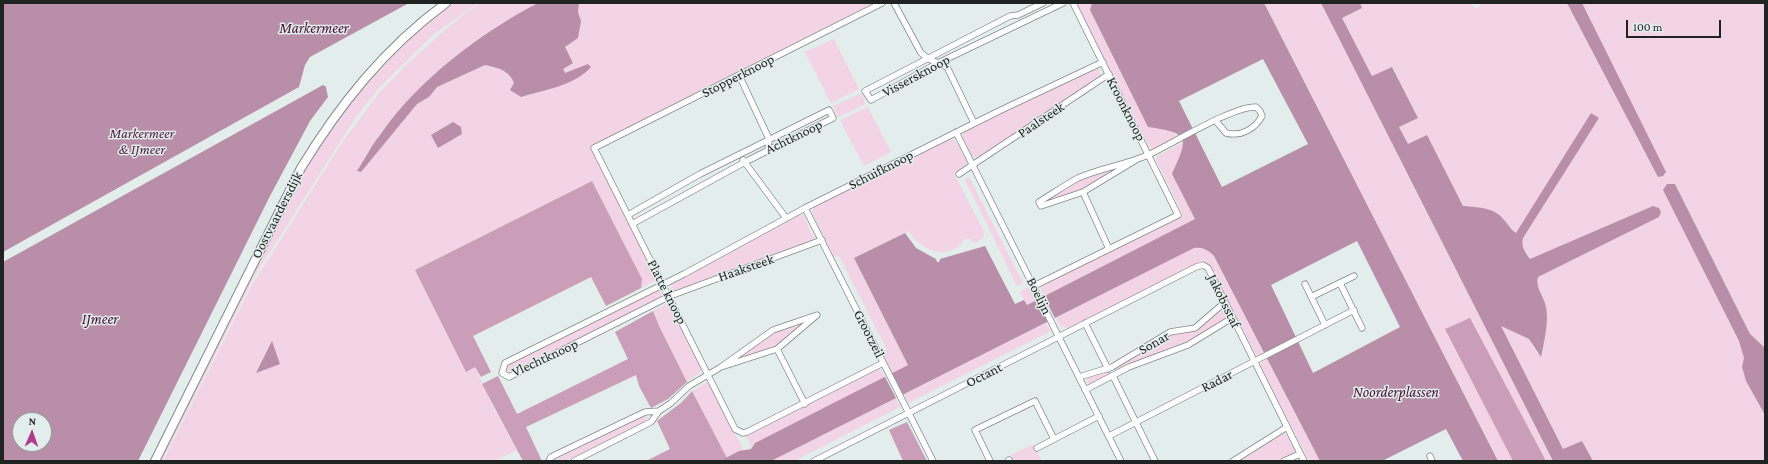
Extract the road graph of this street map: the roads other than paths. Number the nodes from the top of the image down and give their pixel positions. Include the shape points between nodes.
1 (446, 3) edge
2 (882, 3) edge
3 (894, 3) edge
4 (1043, 3) edge
5 (1063, 3) edge
6 (1073, 3) edge
7 (929, 59) junction
8 (1103, 62) junction
9 (938, 63) junction
10 (1109, 74) junction
11 (739, 75) junction
12 (1216, 121) junction
13 (974, 123) junction
14 (956, 132) junction
15 (769, 139) junction
16 (594, 148) joint
17 (768, 150) junction
18 (1149, 154) junction
19 (738, 156) junction
20 (1136, 160) junction
21 (745, 162) junction
22 (972, 166) junction
23 (959, 174) dead end
24 (1083, 192) junction
25 (804, 208) junction
26 (628, 215) junction
27 (786, 218) junction
28 (632, 224) junction
29 (822, 240) junction
30 (1109, 249) junction
31 (1354, 276) dead end
32 (1340, 283) junction
33 (662, 284) junction
34 (1304, 284) dead end
35 (1034, 286) junction
36 (670, 296) junction
37 (1311, 296) junction
38 (1224, 303) junction
39 (1354, 310) junction
40 (1232, 318) junction
41 (1085, 323) junction
42 (1325, 325) junction
43 (1362, 328) dead end
44 (1059, 336) junction
45 (777, 348) junction
46 (1254, 362) junction
47 (883, 363) junction
48 (721, 367) junction
49 (1108, 369) junction
50 (708, 374) junction
51 (1113, 376) junction
52 (1079, 377) junction
53 (1085, 390) junction
54 (805, 404) junction
55 (659, 411) junction
56 (909, 412) junction
57 (1099, 416) junction
58 (1135, 423) junction
59 (1287, 427) junction
60 (1109, 436) junction
61 (1054, 440) junction
62 (1038, 448) dead end
63 (1300, 454) junction
64 (155, 461) edge
65 (549, 461) edge
66 (574, 461) edge
67 (814, 461) edge
68 (933, 461) edge
69 (990, 461) edge
70 (1121, 461) edge
71 (1155, 461) edge
72 (1233, 461) edge
73 (1284, 461) edge
74 (1304, 461) edge

1 - 64 main road, Oostvaardersdijk via 405,36 369,72 319,138 301,168
2 - 11 street, Stopperknoop
3 - 7 street via 921,53
4 - 7 street, Vissersknoop via 1018,15 1010,16
5 - 9 street, Vissersknoop
6 - 8 street, Kroonknoop
7 - 9 street
7 - 9 street, Vissersknoop via 865,91 871,100
8 - 10 street, Kroonknoop
8 - 13 street, Schuifknoop
9 - 13 street via 947,67
10 - 18 street, Kroonknoop
10 - 22 street, Paalsteek
11 - 15 street
11 - 16 street, Stopperknoop
12 - 12 street via 1250,107 1256,107 1262,116 1255,126 1237,134 1226,133
12 - 18 street
13 - 14 street, Schuifknoop
14 - 22 street, Boelijn
14 - 25 street, Schuifknoop
15 - 17 street
15 - 17 street, Achtknoop via 829,110 833,118
15 - 19 street, Achtknoop
16 - 26 street, Platte knoop
17 - 21 street, Achtknoop
18 - 20 street
18 - 30 street, Kroonknoop via 1178,215
19 - 21 street
19 - 26 street, Achtknoop via 700,174
20 - 24 street
20 - 24 street via 1078,178 1039,202 1041,206
21 - 27 street
21 - 28 street, Achtknoop
22 - 23 street, Paalsteek
22 - 35 street, Boelijn
24 - 30 street
25 - 27 street, Schuifknoop
25 - 29 street, Grootzeil
26 - 28 street, Platte knoop
27 - 33 street, Schuifknoop
28 - 33 street, Platte knoop
29 - 36 street, Haaksteek
29 - 47 street, Grootzeil
30 - 35 street
31 - 32 street
32 - 37 street
32 - 39 street
33 - 36 street, Platte knoop
33 - 36 street, Vlechtknoop via 505,363 502,373 509,377
34 - 37 street
35 - 44 street, Boelijn
36 - 50 street, Platte knoop
37 - 42 street
38 - 40 street, Jakobsstaf
38 - 41 street, Jakobsstaf via 1208,268 1203,265
38 - 49 street, Sonar via 1195,328 1170,332
39 - 42 street, Radar
39 - 43 street
40 - 46 street, Jakobsstaf
40 - 51 street, Sonar via 1188,345
41 - 44 street, Jakobsstaf
41 - 49 street
42 - 46 street, Radar
44 - 52 street, Boelijn
44 - 56 street, Octant
45 - 48 street
45 - 48 street via 817,315 773,330
45 - 54 street
46 - 58 street, Radar
46 - 59 street, Jakobsstaf
47 - 54 street
47 - 56 street, Grootzeil
48 - 50 street
49 - 52 street, Sonar
50 - 54 street, Platte knoop via 735,429 743,433
50 - 55 street
51 - 53 street, Sonar
51 - 58 street
52 - 53 street, Boelijn
53 - 57 street, Boelijn
55 - 65 street via 645,412 551,457
55 - 66 street via 651,422
56 - 67 street, Octant
56 - 68 street, Grootzeil
57 - 60 street, Boelijn
57 - 61 street
58 - 60 street, Radar
58 - 71 street
59 - 63 street, Jakobsstaf
59 - 72 street
60 - 70 street, Boelijn
61 - 62 street
61 - 69 street via 1035,401 975,430
63 - 73 street
63 - 74 street, Jakobsstaf

